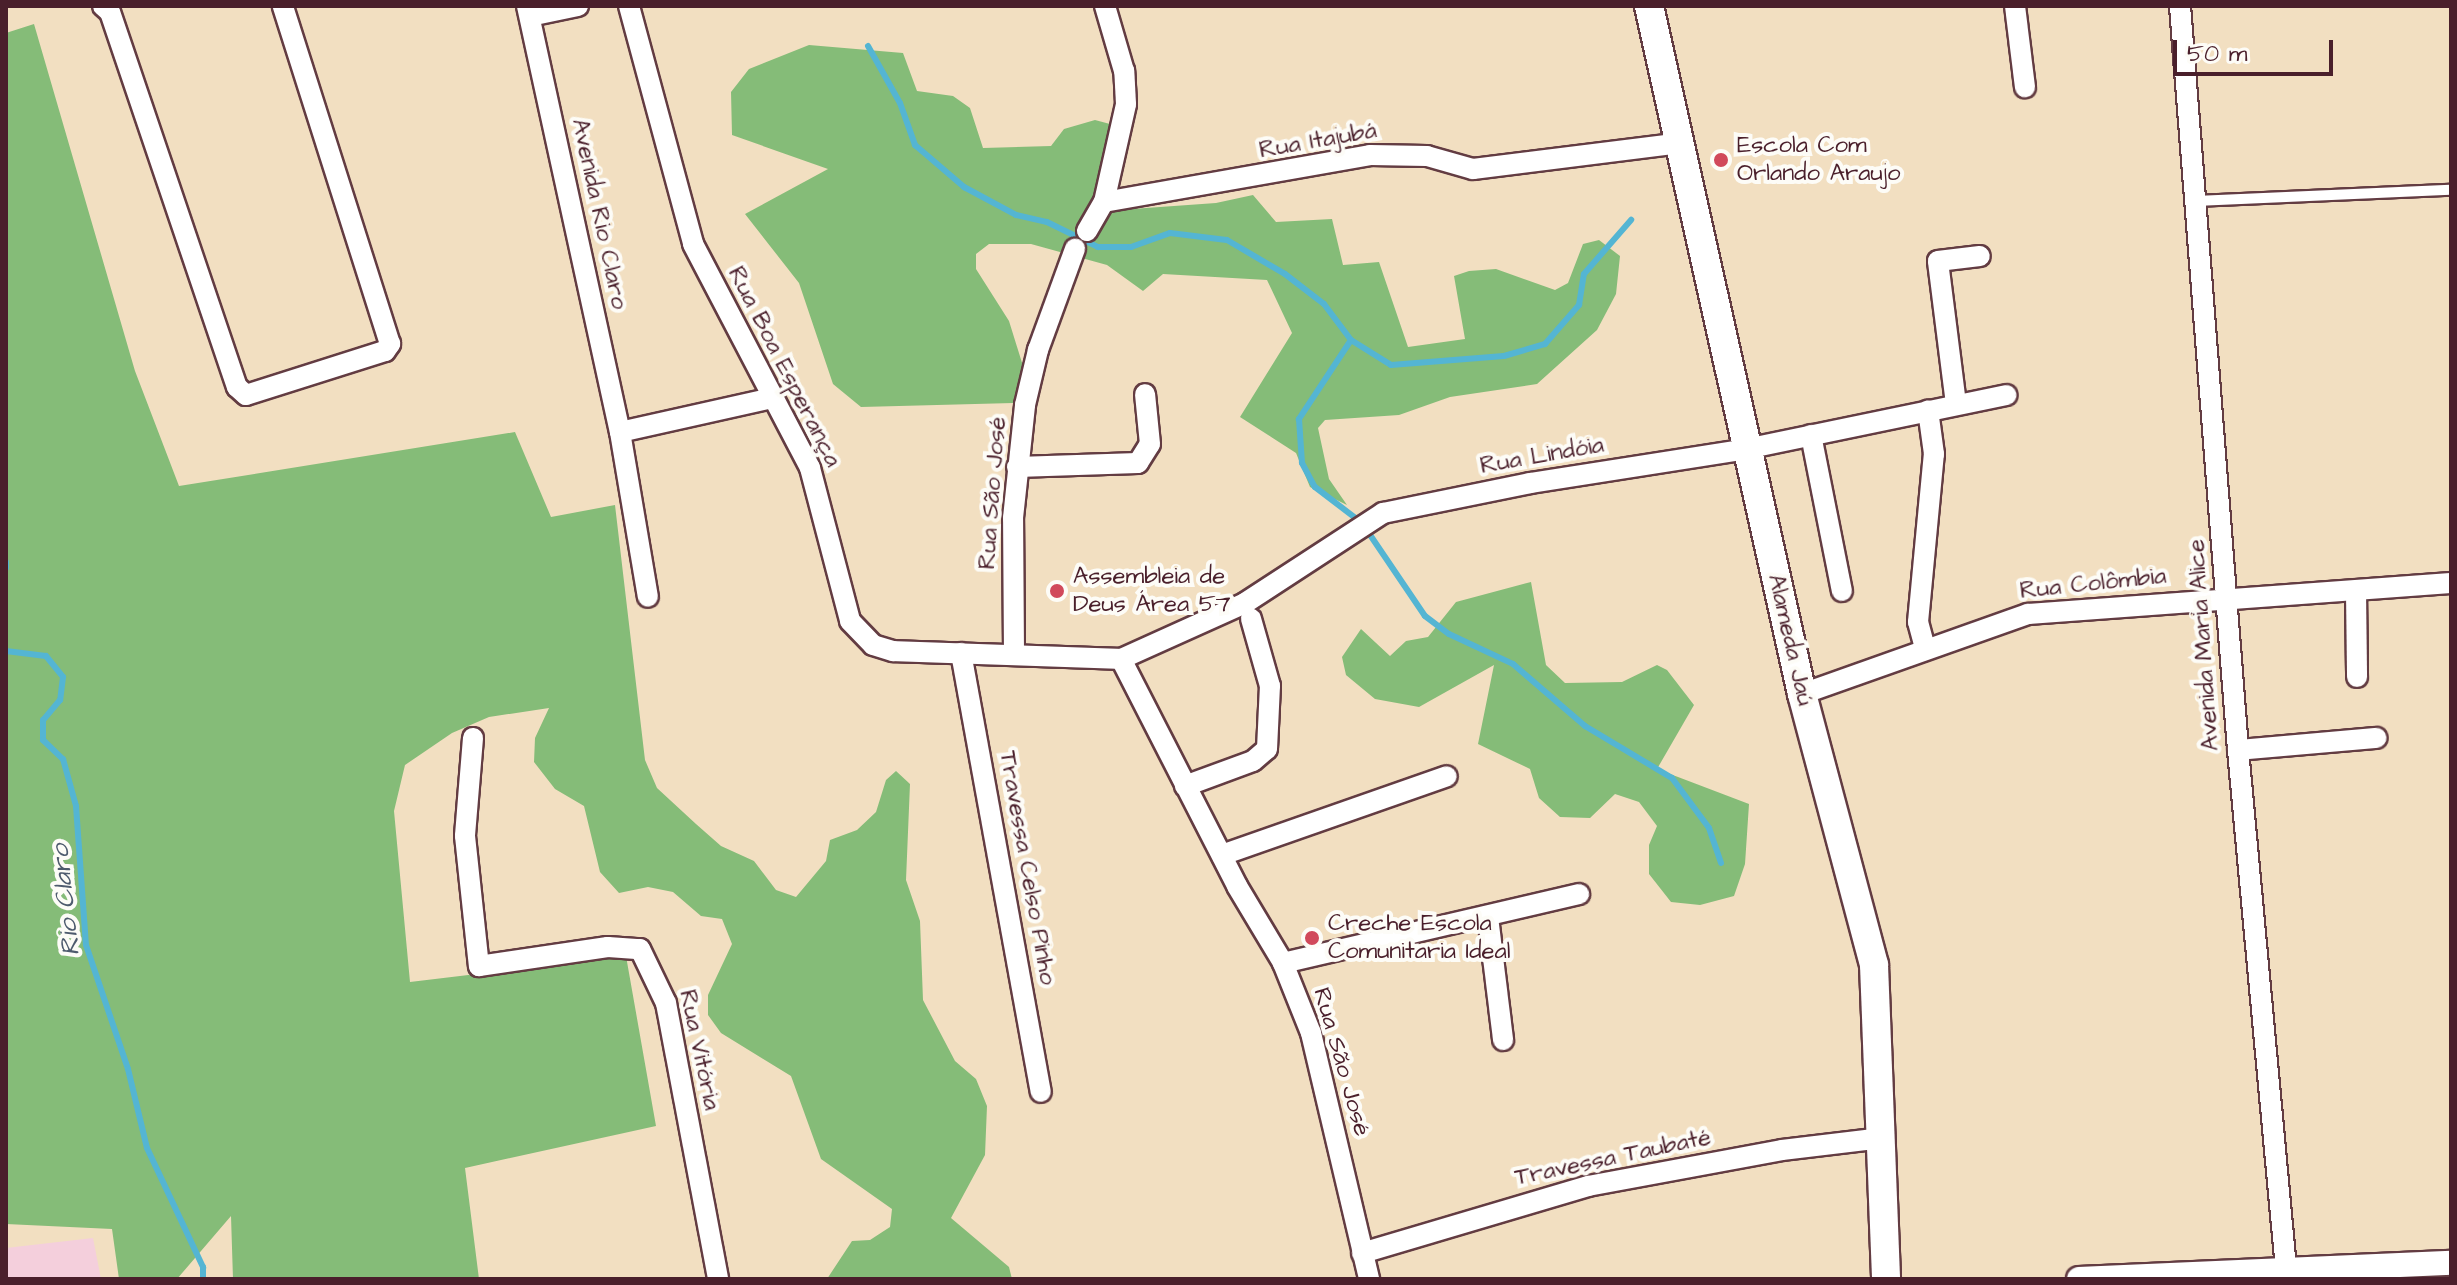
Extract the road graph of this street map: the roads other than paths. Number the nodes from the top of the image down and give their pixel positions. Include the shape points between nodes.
1 (283, 6) edge
2 (578, 6) edge
3 (629, 6) edge
4 (1105, 6) edge
5 (1649, 6) edge
6 (2015, 6) edge
7 (2180, 6) edge
8 (113, 8) edge
9 (528, 11) edge
10 (2025, 87) dead end
11 (1682, 143) junction
12 (2451, 190) edge
13 (1104, 202) junction
14 (2193, 202) junction
15 (1087, 231) dead end
16 (1075, 249) dead end
17 (1980, 256) dead end
18 (1145, 394) dead end
19 (2006, 395) dead end
20 (772, 398) junction
21 (1956, 404) junction
22 (1928, 410) junction
23 (620, 432) junction
24 (1811, 435) junction
25 (1746, 449) junction
26 (1017, 467) junction
27 (2451, 583) edge
28 (1842, 591) dead end
29 (2356, 591) junction
30 (648, 597) dead end
31 (2228, 597) junction
32 (1251, 619) dead end
33 (1925, 648) junction
34 (961, 653) junction
35 (1014, 653) junction
36 (1121, 659) junction
37 (2357, 677) dead end
38 (1802, 694) junction
39 (473, 738) dead end
40 (2376, 738) dead end
41 (2238, 750) junction
42 (1447, 776) dead end
43 (1185, 786) junction
44 (1222, 855) junction
45 (1579, 894) dead end
46 (1488, 917) junction
47 (1283, 963) junction
48 (1503, 1040) dead end
49 (1041, 1092) dead end
50 (1882, 1138) junction
51 (1362, 1253) junction
52 (2451, 1263) edge
53 (2286, 1274) edge
54 (718, 1279) edge
55 (1369, 1279) edge
56 (1886, 1279) edge
57 (2079, 1279) edge

1 - 8 street via 390,344 385,351 246,395 237,387
2 - 9 street
3 - 20 street, Rua Boa Esperança via 685,224
4 - 13 street via 1126,96
5 - 11 main road, Alameda Jaú
6 - 10 street
7 - 14 street, Avenida Maria Alice
9 - 23 street, Avenida Rio Claro
11 - 13 street, Rua Itajubá via 1473,169 1427,156 1370,155
11 - 25 main road, Alameda Jaú
12 - 14 lane
13 - 15 street
14 - 31 street, Avenida Maria Alice
16 - 26 street, Rua São José via 1038,350
17 - 21 street via 1938,261
18 - 26 street via 1150,444 1138,463
19 - 21 street, Rua Lindóia
20 - 23 street
20 - 34 street, Rua Boa Esperança via 810,468 850,621 860,634 893,651
21 - 22 street, Rua Lindóia
22 - 24 street, Rua Lindóia
22 - 33 street via 1934,454 1918,622
23 - 30 street, Avenida Rio Claro
24 - 25 street, Rua Lindóia
24 - 28 street
25 - 36 street, Rua Lindóia via 1530,483 1383,513 1245,603
25 - 38 main road, Alameda Jaú
26 - 35 street, Rua São José
27 - 29 street, Rua Colômbia
29 - 31 street, Rua Colômbia
29 - 37 street
31 - 33 street, Rua Colômbia via 2028,614
31 - 41 street, Avenida Maria Alice
32 - 43 street via 1270,686 1267,749 1253,761
33 - 38 street, Rua Colômbia
34 - 35 street, Rua Boa Esperança
34 - 49 street, Travessa Celso Pinho
35 - 36 street, Rua Boa Esperança
36 - 43 street, Rua São José
38 - 50 main road, Alameda Jaú via 1874,965
39 - 54 street, Rua Vitória via 465,836 479,966 618,946 640,949 666,1003
40 - 41 street
41 - 53 street, Avenida Maria Alice
42 - 44 street
43 - 44 street, Rua São José
44 - 47 street, Rua São José
45 - 46 street
46 - 47 street
46 - 48 street
47 - 51 street, Rua São José via 1327,1089
50 - 51 street, Travessa Taubaté via 1782,1150 1588,1186
50 - 56 main road, Alameda Jaú
51 - 55 street, Rua São José
52 - 53 street
53 - 57 street

